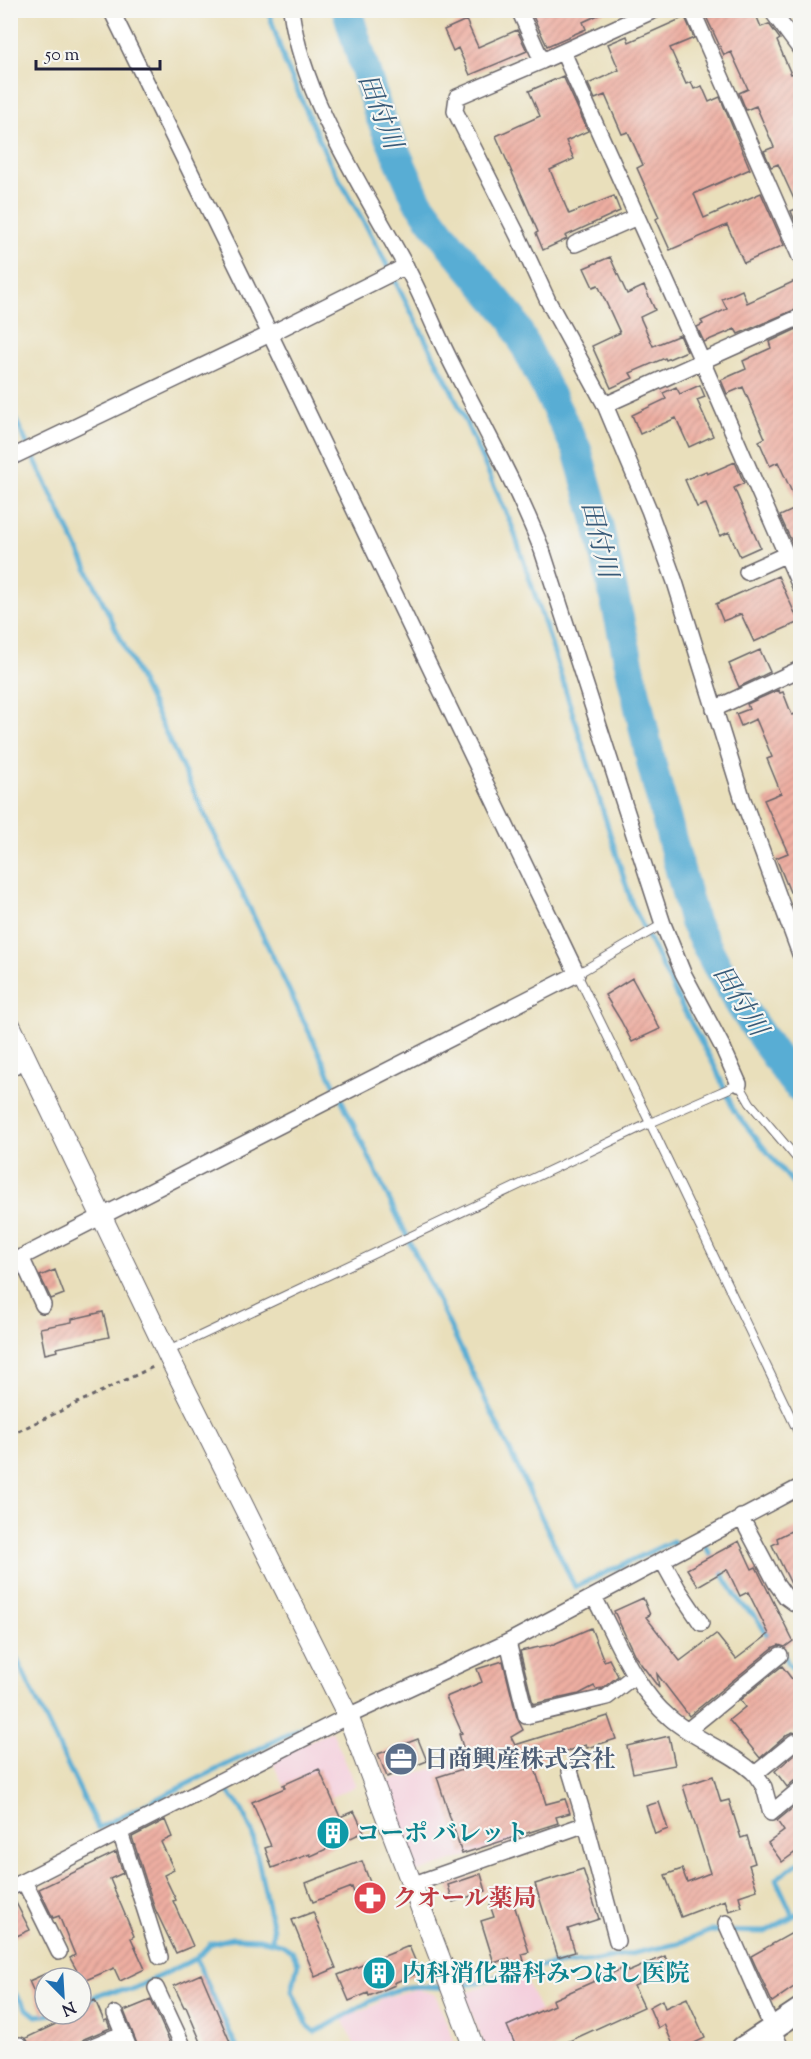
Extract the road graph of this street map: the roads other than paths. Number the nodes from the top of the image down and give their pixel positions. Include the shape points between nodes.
1 (111, 10) edge
2 (291, 10) edge
3 (519, 10) edge
4 (692, 10) edge
5 (771, 10) edge
6 (652, 11) edge
7 (801, 49) edge
8 (563, 52) junction
9 (542, 61) junction
10 (637, 217) junction
11 (575, 244) dead end
12 (801, 257) edge
13 (406, 266) junction
14 (801, 316) edge
15 (270, 334) junction
16 (702, 361) junction
17 (605, 405) junction
18 (10, 458) edge
19 (787, 554) junction
20 (747, 572) dead end
21 (801, 586) edge
22 (801, 669) edge
23 (714, 709) junction
24 (663, 924) junction
25 (801, 954) edge
26 (577, 974) junction
27 (10, 1025) edge
28 (19, 1064) edge
29 (739, 1084) junction
30 (650, 1123) junction
31 (801, 1161) edge
32 (101, 1216) junction
33 (16, 1260) edge
34 (43, 1305) dead end
35 (168, 1355) junction
36 (801, 1437) edge
37 (801, 1487) edge
38 (741, 1517) junction
39 (663, 1562) junction
40 (594, 1597) junction
41 (801, 1607) edge
42 (701, 1623) dead end
43 (508, 1642) junction
44 (780, 1655) dead end
45 (635, 1675) junction
46 (348, 1716) junction
47 (688, 1730) junction
48 (794, 1742) dead end
49 (570, 1772) dead end
50 (755, 1773) junction
51 (801, 1790) edge
52 (586, 1824) junction
53 (120, 1832) junction
54 (17, 1884) edge
55 (411, 1885) junction
56 (726, 1923) dead end
57 (617, 1941) dead end
58 (59, 1952) dead end
59 (160, 1957) dead end
60 (156, 1988) dead end
61 (801, 2010) edge
62 (115, 2014) dead end
63 (122, 2034) junction
64 (776, 2039) edge
65 (88, 2049) edge
66 (129, 2049) edge
67 (184, 2049) edge
68 (474, 2049) edge
69 (742, 2049) edge

1 - 15 street
2 - 13 street via 308,76 324,116
3 - 9 street
4 - 12 street
5 - 7 street
6 - 8 street
8 - 9 street
8 - 10 street
9 - 17 street via 457,97 455,111 548,301
10 - 11 street
10 - 16 street
13 - 15 street
13 - 24 street via 524,505 542,550
14 - 16 street
15 - 18 street
15 - 26 street
16 - 17 street
16 - 19 street
17 - 23 street via 675,582
19 - 20 street
19 - 21 street
22 - 23 street
23 - 25 street via 758,844
24 - 26 lane
24 - 29 street
26 - 30 lane
26 - 32 street
27 - 28 street
28 - 32 street
29 - 30 lane
29 - 31 lane via 750,1103
30 - 35 lane
30 - 36 lane
32 - 33 street
32 - 35 street
33 - 34 street
35 - 46 street
37 - 38 street
38 - 39 street
38 - 41 street via 776,1583 786,1597
39 - 40 street
39 - 42 street
40 - 43 street
40 - 45 street
43 - 45 street via 526,1716 607,1697
43 - 46 street
44 - 47 street
45 - 47 street via 656,1705
46 - 53 street
46 - 55 street
47 - 50 street
48 - 50 street
49 - 52 street
50 - 51 street via 764,1787 771,1813
52 - 55 street
52 - 57 street
53 - 54 street
53 - 59 street
54 - 58 street
55 - 68 street
56 - 64 street
60 - 67 street
61 - 64 main road
62 - 63 street
63 - 65 street
63 - 66 street
64 - 69 main road

